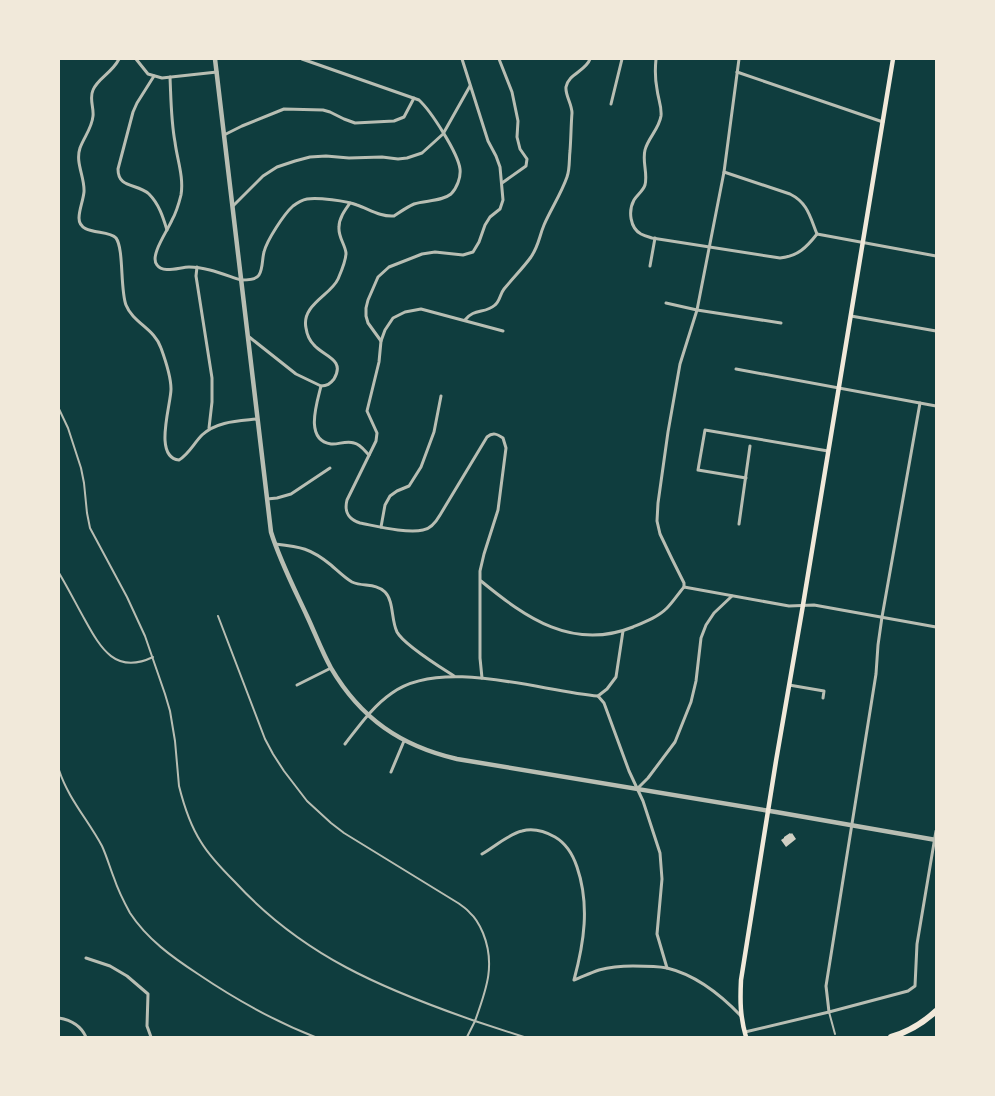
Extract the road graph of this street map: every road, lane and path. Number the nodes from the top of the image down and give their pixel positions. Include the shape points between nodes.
1 (119, 59) edge
2 (136, 59) edge
3 (215, 59) edge
4 (302, 59) edge
5 (462, 59) edge
6 (500, 59) edge
7 (590, 59) edge
8 (622, 59) edge
9 (656, 59) edge
10 (739, 59) edge
11 (893, 59) edge
12 (217, 72) junction
13 (737, 72) junction
14 (154, 76) junction
15 (170, 77) junction
16 (470, 86) junction
17 (414, 98) junction
18 (612, 104) dead end
19 (883, 122) junction
20 (443, 134) junction
21 (224, 135) junction
22 (724, 172) junction
23 (502, 183) junction
24 (350, 203) junction
25 (232, 206) junction
26 (167, 230) junction
27 (817, 234) junction
28 (655, 238) junction
29 (863, 243) junction
30 (710, 246) junction
31 (936, 256) edge
32 (650, 266) dead end
33 (197, 267) junction
34 (241, 280) junction
35 (666, 303) dead end
36 (697, 310) junction
37 (851, 316) junction
38 (465, 320) junction
39 (781, 323) dead end
40 (504, 331) dead end
41 (936, 331) edge
42 (248, 336) junction
43 (381, 341) junction
44 (736, 369) dead end
45 (321, 386) junction
46 (838, 389) junction
47 (441, 396) dead end
48 (920, 404) junction
49 (936, 406) edge
50 (59, 409) edge
51 (257, 419) junction
52 (209, 429) junction
53 (750, 446) dead end
54 (828, 451) junction
55 (369, 455) junction
56 (330, 468) dead end
57 (746, 478) junction
58 (266, 499) junction
59 (739, 524) dead end
60 (381, 527) junction
61 (274, 544) junction
62 (59, 573) edge
63 (480, 580) junction
64 (684, 588) junction
65 (732, 596) junction
66 (803, 605) junction
67 (218, 616) dead end
68 (882, 617) junction
69 (936, 626) edge
70 (623, 631) junction
71 (153, 657) junction
72 (331, 668) junction
73 (454, 676) junction
74 (482, 678) junction
75 (297, 685) dead end
76 (789, 685) junction
77 (598, 696) junction
78 (823, 698) dead end
79 (369, 715) junction
80 (404, 741) junction
81 (345, 744) dead end
82 (59, 770) edge
83 (391, 772) dead end
84 (637, 789) junction
85 (768, 810) junction
86 (852, 824) junction
87 (936, 831) edge
88 (936, 840) edge
89 (482, 854) dead end
90 (86, 958) dead end
91 (667, 968) junction
92 (936, 1011) edge
93 (829, 1012) junction
94 (741, 1016) junction
95 (59, 1018) edge
96 (475, 1021) junction
97 (745, 1032) junction
98 (835, 1034) dead end
99 (86, 1037) edge
100 (152, 1037) edge
101 (315, 1037) edge
102 (467, 1037) edge
103 (524, 1037) edge
104 (746, 1037) edge
105 (891, 1037) edge

1 - 52 street via 91,94 92,125 80,148 79,168 84,192 79,219 85,228 115,237 130,314 158,339 171,388 164,440 167,452 172,459 179,460
2 - 14 street via 148,74
3 - 12 street
4 - 17 street
5 - 16 street
6 - 23 street via 518,121 516,137 527,160 526,166
7 - 38 street via 567,83 565,90 572,109 568,170 540,242 494,306 476,311
8 - 18 street
9 - 28 street via 660,119 645,149 645,185 631,210 635,230
10 - 13 street
11 - 19 main road
12 - 15 street
12 - 21 street
13 - 19 street
13 - 22 street
14 - 15 street
14 - 26 street via 133,112 118,176 125,184 144,190 155,201
15 - 26 street via 174,141 182,189
16 - 20 street
16 - 23 street via 500,167
17 - 20 street via 430,112
17 - 21 street via 404,117 394,121 355,123 323,110 284,109
19 - 29 main road
20 - 24 street via 460,171 458,182 450,194 412,204 394,216
20 - 25 street via 422,153 407,158 310,157 277,167
21 - 25 street
22 - 27 street via 797,198 807,209
22 - 30 street
23 - 43 street via 500,209 490,217 473,252 463,256 435,252 422,254 389,267 378,277 368,300 366,316
24 - 34 street via 315,199 293,206 266,244 260,274 256,278
24 - 45 street via 338,228 346,252 345,260 337,281 314,304 305,325 314,346 337,366 332,382
25 - 34 street
26 - 33 street via 155,254 157,266 165,270
27 - 29 street
27 - 30 street via 805,248 790,257
28 - 30 street
28 - 32 street
29 - 31 street
29 - 37 main road
30 - 36 street
33 - 34 street
33 - 52 street via 212,378
34 - 42 street
35 - 36 street
36 - 39 street
36 - 64 street via 680,364 657,521
37 - 41 street
37 - 46 main road
38 - 40 street
38 - 43 street via 421,309 405,312 392,318
42 - 45 street via 296,374
42 - 51 street
43 - 55 street via 380,362 367,411 377,433
44 - 46 street
45 - 55 street via 315,422 317,437 332,444 355,443
46 - 48 street
46 - 54 main road
47 - 60 street via 434,432 421,467 409,486 390,496 384,505
48 - 49 street
48 - 68 street
50 - 71 lane via 81,468 90,528 127,597
51 - 52 street
51 - 58 street
53 - 57 street
54 - 57 street via 705,430 698,470
54 - 66 main road
55 - 60 street via 345,507 353,521
56 - 58 street via 291,494
57 - 59 street
58 - 61 street
60 - 63 street via 410,531 425,530 435,524 487,436 494,434 503,438 506,448 498,510 484,554
61 - 72 street
61 - 73 street via 304,548 354,583 381,588 390,600 396,630 401,638
62 - 71 lane via 96,640 108,654 128,663
63 - 70 street via 527,614 560,630 583,636
63 - 74 street
64 - 65 street
64 - 70 street via 667,608
65 - 66 street via 790,606
65 - 84 street via 706,625 691,702 675,742
66 - 68 street
66 - 76 main road
67 - 96 lane via 265,738 307,801 344,833 458,903 476,920 486,939 490,968 486,992
68 - 69 street
68 - 86 street
70 - 77 street via 616,677
71 - 96 lane via 172,719 184,805 201,842 219,865 267,913 328,958 387,987
72 - 75 street
72 - 79 street via 350,696
73 - 74 street
73 - 79 street via 408,683 391,693
74 - 77 street
76 - 78 street via 824,691
76 - 85 main road
77 - 84 street via 604,703
79 - 80 street
79 - 81 street
80 - 83 street
80 - 84 street via 457,759
82 - 101 lane via 102,847 123,900 146,933 174,958 222,990
84 - 85 street
84 - 91 street via 660,853 662,879 657,934
85 - 86 street
85 - 94 main road via 741,980
86 - 88 street
86 - 93 street via 826,986
87 - 88 street
88 - 93 street via 917,944 916,986
89 - 91 street via 522,831 548,833 566,846 574,857 584,892 585,916 574,980 619,966
90 - 100 street via 110,966 148,994 147,1026
91 - 94 street via 705,985
92 - 105 highway via 912,1029
93 - 97 street
93 - 98 lane
94 - 97 main road
95 - 99 street via 74,1023
96 - 102 lane
96 - 103 lane
97 - 104 main road

